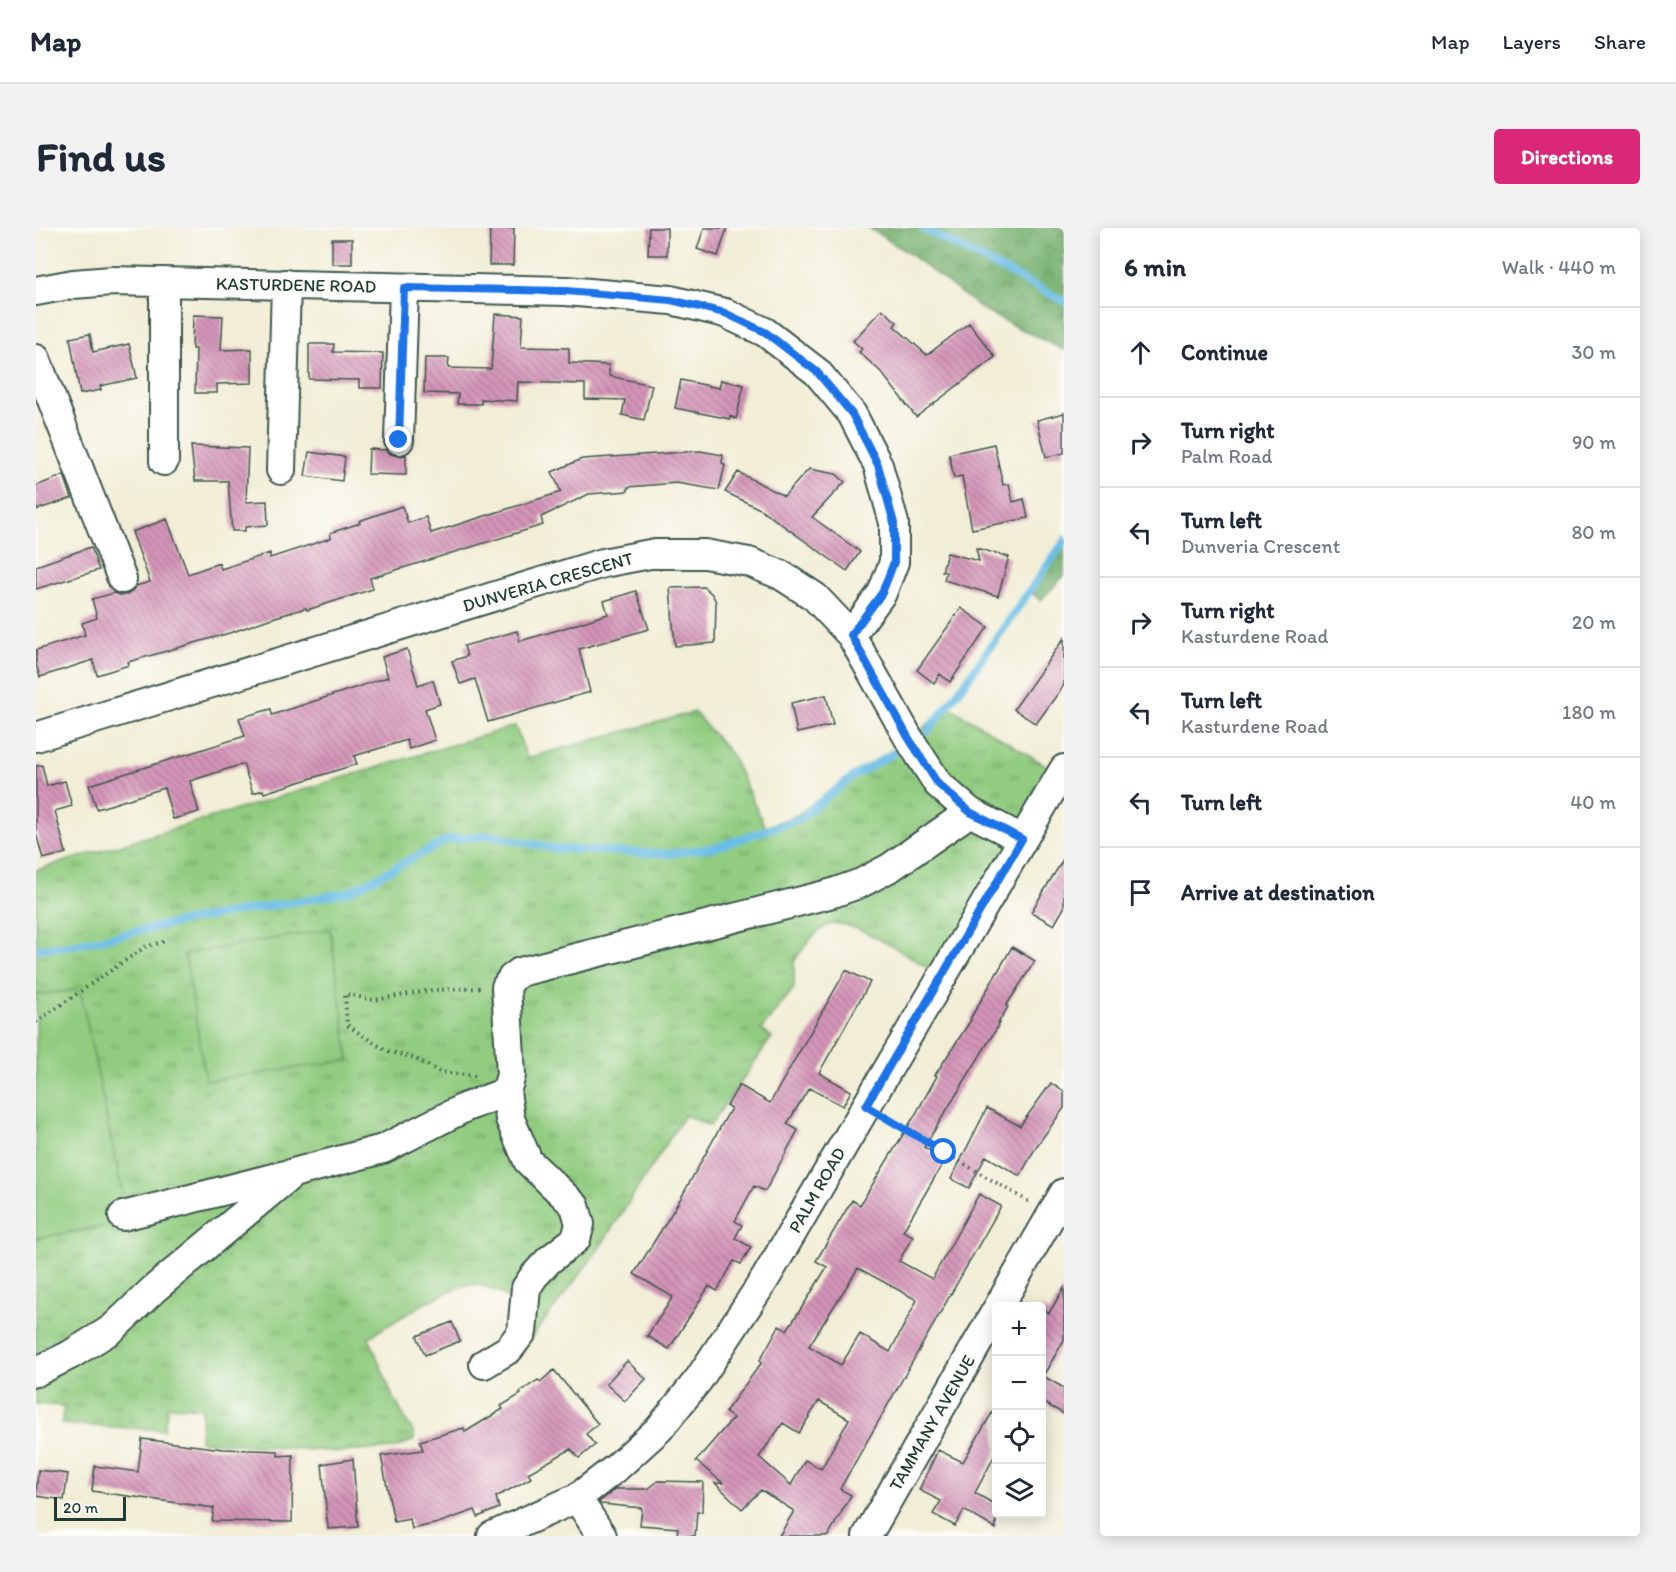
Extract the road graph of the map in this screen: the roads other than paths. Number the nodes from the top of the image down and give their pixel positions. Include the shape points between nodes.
1 (164, 282) junction
2 (286, 284) junction
3 (404, 288) junction
4 (36, 291) edge
5 (36, 359) edge
6 (36, 410) edge
7 (399, 440) dead end
8 (52, 450) dead end
9 (164, 461) dead end
10 (281, 470) dead end
11 (122, 579) dead end
12 (851, 635) junction
13 (36, 737) edge
14 (1064, 769) edge
15 (970, 812) junction
16 (1022, 839) junction
17 (508, 1083) junction
18 (293, 1173) junction
19 (1058, 1204) edge
20 (123, 1216) dead end
21 (1001, 1302) edge
22 (992, 1318) edge
23 (484, 1364) dead end
24 (36, 1372) edge
25 (577, 1498) junction
26 (492, 1536) edge
27 (602, 1536) edge
28 (867, 1536) edge

1 - 2 street, KASTURDENE ROAD
1 - 4 street, KASTURDENE ROAD via 112,281
1 - 9 street
2 - 3 street, KASTURDENE ROAD
2 - 10 street
3 - 7 street
3 - 12 street, KASTURDENE ROAD via 566,291 671,300 725,313 765,332 817,372 852,414 878,465 894,523 894,562 882,593
5 - 11 street
6 - 8 street
12 - 13 street, DUNVERIA CRESCENT via 815,597 780,575 749,562 705,554 650,554 603,563
12 - 15 street, DUNVERIA CRESCENT via 938,784
14 - 16 street, PALM ROAD
15 - 16 street, DUNVERIA CRESCENT
15 - 17 street via 891,867 833,893 520,972 506,987
16 - 25 street, PALM ROAD via 765,1279 699,1379 659,1429
17 - 18 street via 383,1149
17 - 23 street via 510,1119 528,1161 575,1206 580,1224 576,1239 549,1260 526,1288 522,1332 509,1349
18 - 20 street
18 - 24 street via 153,1288 112,1329
19 - 21 street
22 - 28 street, TAMMANY AVENUE
25 - 26 street, PALM ROAD
25 - 27 street

